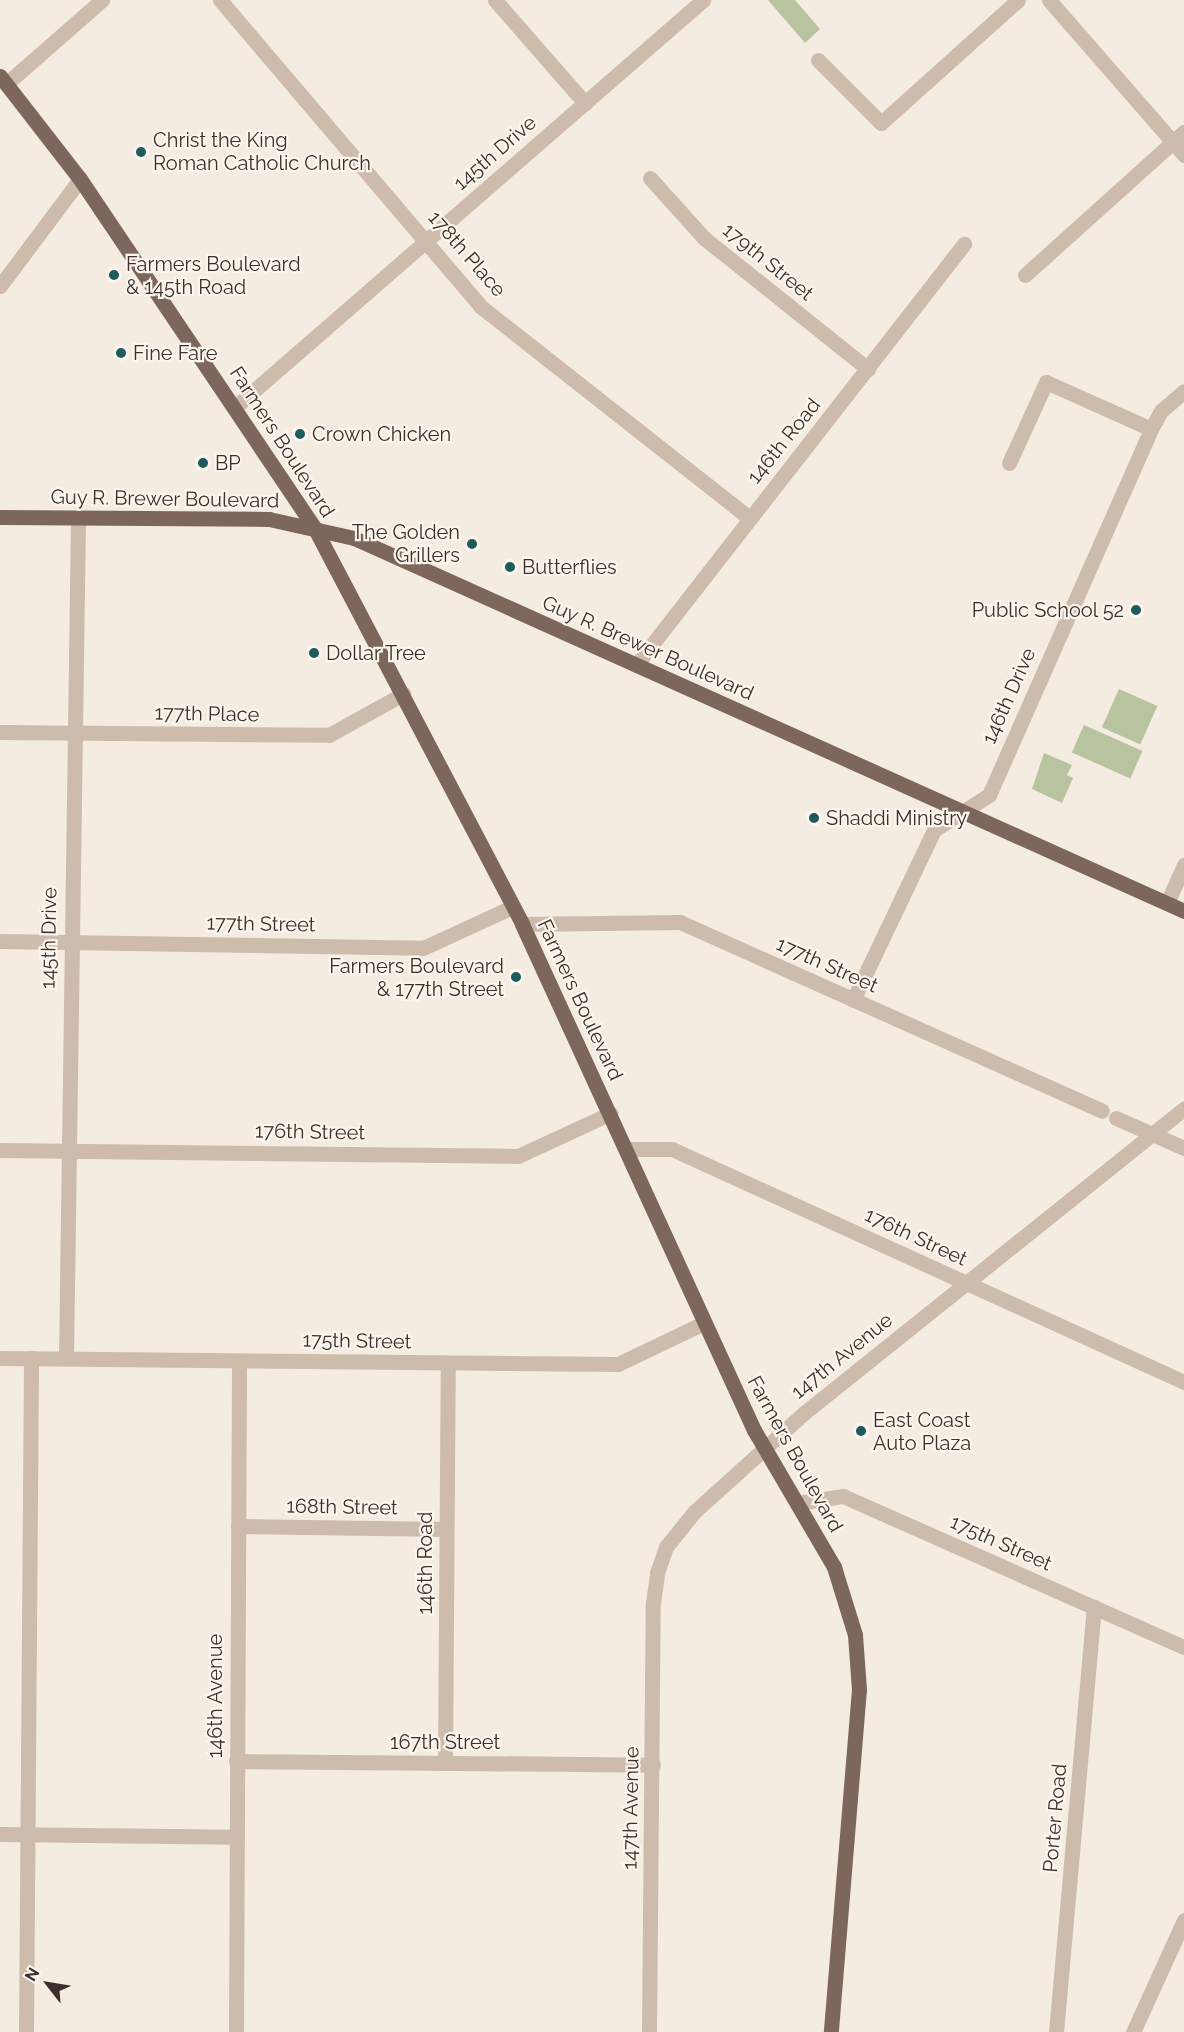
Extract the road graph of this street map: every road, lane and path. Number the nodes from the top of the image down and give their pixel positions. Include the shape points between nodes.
1 (102, 0) edge
2 (220, 0) edge
3 (495, 0) edge
4 (703, 0) edge
5 (1018, 0) edge
6 (1049, 0) edge
7 (818, 60) dead end
8 (3, 80) edge
9 (585, 103) junction
10 (1178, 137) edge
11 (1184, 155) edge
12 (80, 178) junction
13 (650, 178) dead end
14 (426, 240) junction
15 (964, 244) dead end
16 (1025, 275) dead end
17 (0, 286) edge
18 (868, 369) junction
19 (1184, 391) edge
20 (234, 408) junction
21 (1151, 429) junction
22 (1009, 463) dead end
23 (0, 517) edge
24 (78, 518) junction
25 (749, 518) junction
26 (314, 527) junction
27 (636, 665) junction
28 (402, 694) junction
29 (0, 732) edge
30 (74, 733) junction
31 (961, 812) junction
32 (1184, 865) edge
33 (1167, 903) junction
34 (512, 907) junction
35 (1184, 911) edge
36 (522, 924) junction
37 (0, 941) edge
38 (70, 942) junction
39 (853, 1000) junction
40 (1184, 1109) edge
41 (610, 1113) junction
42 (1153, 1134) junction
43 (1184, 1148) edge
44 (626, 1149) junction
45 (0, 1150) edge
46 (68, 1151) junction
47 (966, 1283) junction
48 (704, 1323) junction
49 (0, 1358) edge
50 (31, 1358) junction
51 (66, 1358) junction
52 (239, 1361) junction
53 (448, 1364) junction
54 (1184, 1382) edge
55 (765, 1449) junction
56 (797, 1503) junction
57 (238, 1526) junction
58 (446, 1529) junction
59 (1094, 1607) junction
60 (1184, 1647) edge
61 (236, 1761) junction
62 (445, 1763) junction
63 (653, 1765) junction
64 (0, 1834) edge
65 (27, 1835) junction
66 (235, 1837) junction
67 (1184, 1920) edge
68 (26, 2032) edge
69 (236, 2032) edge
70 (649, 2032) edge
71 (831, 2032) edge
72 (1056, 2032) edge
73 (1133, 2032) edge

1 - 8 street
2 - 14 street, 178th Place
3 - 9 street
4 - 9 street, 145th Drive
5 - 7 street via 881,123
6 - 10 street
8 - 12 main road, Farmers Boulevard
9 - 14 street, 145th Drive
10 - 11 street
10 - 16 street
12 - 17 street
12 - 20 main road, Farmers Boulevard
13 - 18 street, 179th Street via 704,238
14 - 20 street, 145th Drive
14 - 25 street, 178th Place via 480,306
15 - 18 street, 146th Road
18 - 25 street, 146th Road
19 - 21 street, 146th Drive via 1161,411
20 - 26 main road, Farmers Boulevard
21 - 22 street via 1046,382
21 - 31 street, 146th Drive via 988,795
23 - 24 main road, Guy R. Brewer Boulevard
24 - 26 main road, Guy R. Brewer Boulevard via 254,519
24 - 30 street, 145th Drive
25 - 27 street, 146th Road
26 - 27 main road, Guy R. Brewer Boulevard via 354,538
26 - 28 main road, Farmers Boulevard
27 - 31 main road, Guy R. Brewer Boulevard
28 - 30 street, 177th Place via 329,735
28 - 34 main road, Farmers Boulevard
29 - 30 street, 177th Place
30 - 38 street, 145th Drive
31 - 33 main road, Guy R. Brewer Boulevard
31 - 39 street, 146th Drive via 934,830
32 - 33 street
33 - 35 main road, Guy R. Brewer Boulevard
34 - 36 main road, Farmers Boulevard
34 - 38 street, 177th Street via 423,948
36 - 39 street, 177th Street via 680,922
36 - 41 main road, Farmers Boulevard
37 - 38 street, 177th Street
38 - 46 street, 145th Drive
39 - 42 street, 177th Street
40 - 42 street, 147th Avenue
41 - 44 main road, Farmers Boulevard
41 - 46 street, 176th Street via 518,1156
42 - 43 street, 177th Street
42 - 47 street, 147th Avenue
44 - 47 street, 176th Street via 672,1149
44 - 48 main road, Farmers Boulevard
45 - 46 street, 176th Street
46 - 51 street, 145th Drive
47 - 54 street, 176th Street
47 - 55 street, 147th Avenue
48 - 53 street, 175th Street via 618,1364
48 - 55 main road, Farmers Boulevard
49 - 50 street, 175th Street
50 - 51 street, 175th Street
50 - 65 street
51 - 52 street, 175th Street
52 - 53 street, 175th Street
52 - 57 street, 146th Avenue
53 - 58 street, 146th Road
55 - 56 main road, Farmers Boulevard
55 - 63 street, 147th Avenue via 683,1524 660,1560 652,1603
56 - 59 street, 175th Street via 843,1496
56 - 71 main road, Farmers Boulevard via 834,1567 855,1635 858,1661
57 - 58 street, 168th Street
57 - 61 street, 146th Avenue
58 - 62 street, 146th Road
59 - 60 street, 175th Street
59 - 72 street, Porter Road
61 - 62 street, 167th Street
61 - 66 street, 146th Avenue
62 - 63 street, 167th Street
63 - 70 street, 147th Avenue
64 - 65 street
65 - 66 street
65 - 68 street
66 - 69 street, 146th Avenue
67 - 73 street

